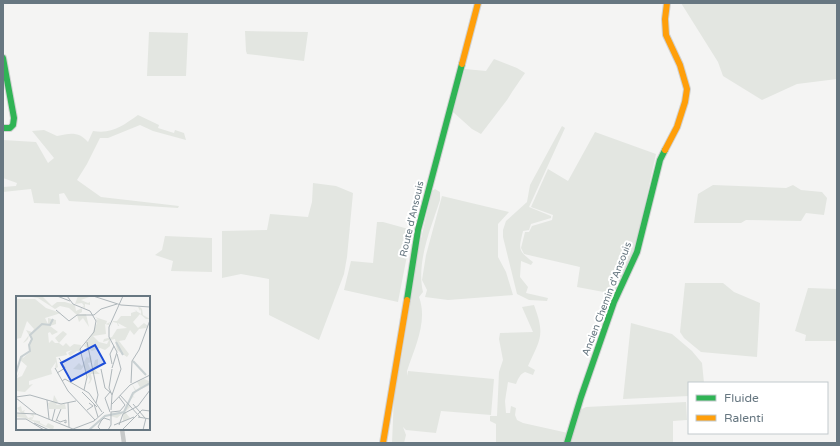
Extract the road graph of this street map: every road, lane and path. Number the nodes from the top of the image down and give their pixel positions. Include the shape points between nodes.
1 (478, 3) edge
2 (667, 3) edge
3 (3, 58) edge
4 (3, 128) edge
5 (122, 430) edge
6 (124, 443) edge
7 (383, 443) edge
8 (567, 443) edge

1 - 7 street, Route d'Ansouis via 418,230
2 - 8 street, Ancien Chemin d'Ansouis via 666,35 680,65 687,89 685,102 677,127 660,160 637,252 614,302
3 - 4 street via 14,118 10,128
5 - 6 street

